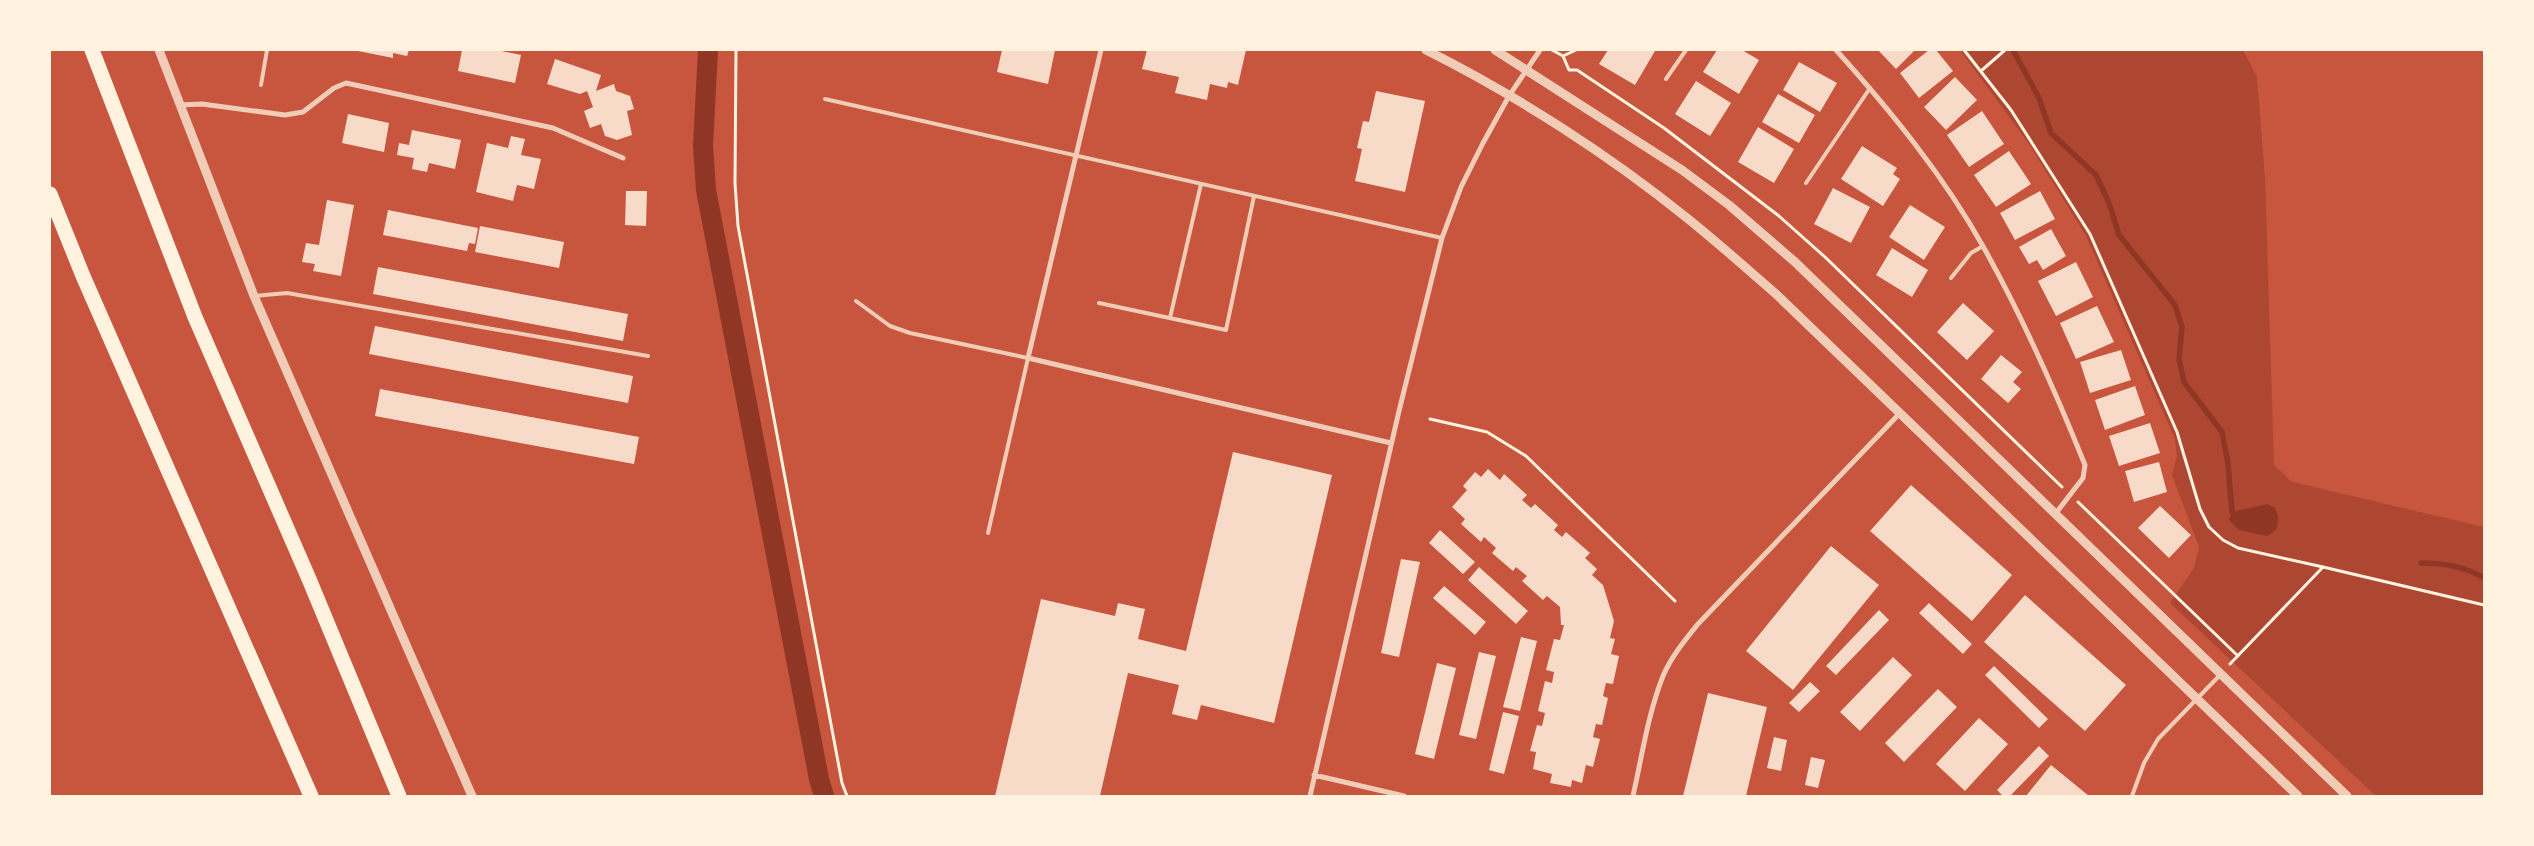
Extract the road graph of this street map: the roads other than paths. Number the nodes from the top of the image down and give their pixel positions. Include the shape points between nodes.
1 (92, 50) edge
2 (159, 50) edge
3 (267, 50) edge
4 (1101, 50) edge
5 (1426, 50) edge
6 (1495, 50) edge
7 (1540, 50) edge
8 (1686, 50) edge
9 (1836, 50) edge
10 (1526, 70) junction
11 (1666, 79) dead end
12 (261, 85) dead end
13 (1870, 88) junction
14 (1509, 96) junction
15 (825, 99) dead end
16 (179, 105) junction
17 (1076, 156) junction
18 (622, 158) dead end
19 (1806, 183) dead end
20 (1201, 184) junction
21 (50, 194) edge
22 (1254, 196) junction
23 (1442, 238) junction
24 (1983, 246) junction
25 (1951, 278) dead end
26 (254, 296) junction
27 (856, 301) dead end
28 (1099, 303) dead end
29 (1170, 318) junction
30 (648, 356) dead end
31 (1028, 358) junction
32 (1900, 412) junction
33 (1391, 443) junction
34 (2056, 512) junction
35 (988, 532) dead end
36 (2221, 674) junction
37 (2196, 698) junction
38 (1314, 775) junction
39 (311, 796) edge
40 (400, 796) edge
41 (472, 796) edge
42 (1310, 796) edge
43 (1404, 796) edge
44 (1633, 796) edge
45 (2132, 796) edge
46 (2298, 796) edge
47 (2347, 796) edge

1 - 40 highway via 195,317
2 - 16 street
3 - 12 lane
4 - 17 street
5 - 14 street
6 - 10 street
7 - 10 street
8 - 11 lane
9 - 13 street
10 - 14 street
10 - 34 street via 1682,170 1729,205 1794,262
13 - 19 lane
13 - 24 street via 1937,176
14 - 23 street via 1461,187
14 - 32 street via 1627,173 1686,217 1776,294
15 - 17 lane
16 - 18 street via 202,104 285,115 303,112 334,88 346,83 553,128
16 - 26 street
17 - 20 lane
17 - 31 street
20 - 22 lane
20 - 29 lane
21 - 39 highway
22 - 23 lane
22 - 29 lane via 1226,330
23 - 33 street
24 - 25 lane via 1971,253
24 - 34 street via 2036,349 2085,465 2083,478
26 - 30 lane via 286,293
26 - 41 street
27 - 31 lane via 890,326 910,333
28 - 29 lane
31 - 33 street
31 - 35 lane
32 - 37 street
32 - 44 street via 1680,646 1664,674 1653,705
33 - 38 street
34 - 36 street
36 - 37 lane
36 - 47 street
37 - 45 lane via 2158,739 2144,763
37 - 46 street
38 - 42 street
38 - 43 street

